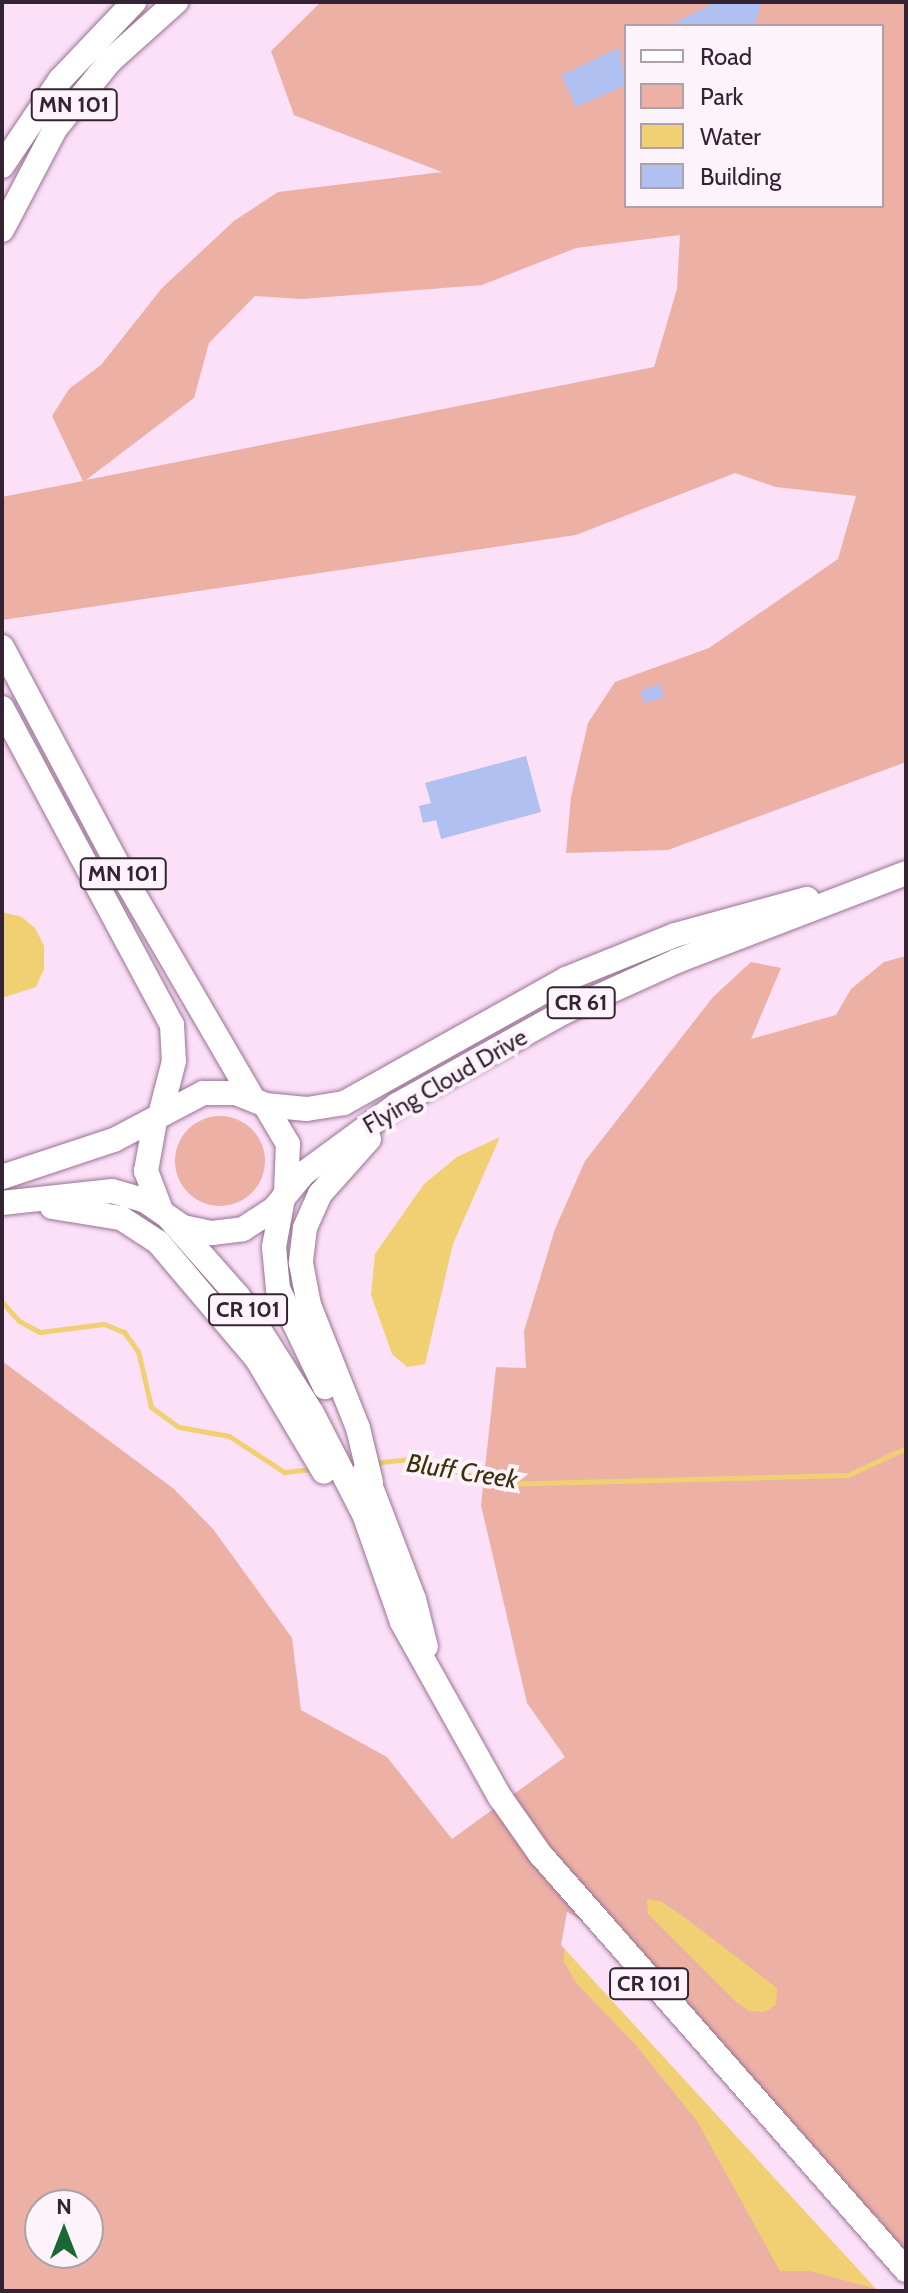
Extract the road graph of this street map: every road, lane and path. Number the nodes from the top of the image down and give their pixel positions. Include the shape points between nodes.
1 (134, 2) edge
2 (176, 2) edge
3 (2, 166) edge
4 (2, 230) edge
5 (2, 647) edge
6 (2, 708) edge
7 (906, 873) edge
8 (494, 1051) junction
9 (258, 1101) junction
10 (158, 1118) junction
11 (2, 1177) edge
12 (285, 1194) junction
13 (2, 1203) edge
14 (2, 1213) edge
15 (166, 1216) junction
16 (322, 1410) junction
17 (431, 1669) junction
18 (906, 2270) edge

1 - 3 main road, MN 101 via 60,80
2 - 4 main road, MN 101 via 110,61 55,129
5 - 9 main road, MN 101 via 128,884
6 - 10 main road, MN 101 via 172,1025 174,1061
7 - 8 main road, Flying Cloud Drive / CR 61 via 640,976
7 - 9 main road, Flying Cloud Drive / CR 61 via 739,916 620,956 535,995 344,1103 307,1109
8 - 12 main road, Flying Cloud Drive / CR 61 via 397,1105
8 - 16 main road via 378,1130 334,1174 311,1211 302,1243 303,1281
9 - 10 main road, Flying Cloud Drive / CR 61 via 203,1093
9 - 12 main road, CR 101 via 288,1144
10 - 11 main road, Flying Cloud Drive / CR 61 via 74,1156
10 - 15 main road, CR 101 via 146,1171
12 - 15 main road, Flying Cloud Drive / CR 61 via 253,1224 232,1232 202,1232
12 - 16 main road, CR 101 via 274,1247 278,1289
13 - 15 main road, Flying Cloud Drive / CR 61 via 103,1190 134,1195
14 - 16 main road via 81,1208 138,1227
15 - 16 main road, CR 101 via 238,1296
16 - 17 main road, CR 101 via 402,1622
16 - 17 main road, CR 101 via 371,1482 414,1599
17 - 18 main road, CR 101 via 500,1797 573,1898

